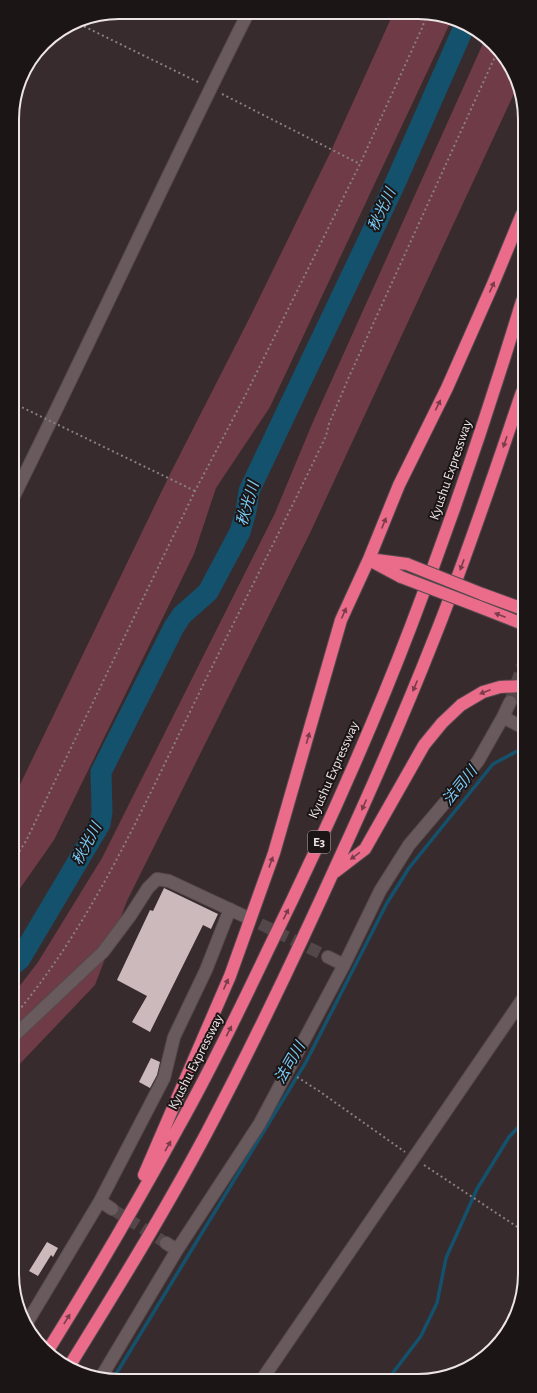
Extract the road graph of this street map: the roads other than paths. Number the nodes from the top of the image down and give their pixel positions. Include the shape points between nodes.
1 (245, 19) edge
2 (518, 224) edge
3 (518, 314) edge
4 (518, 404) edge
5 (19, 486) edge
6 (369, 559) junction
7 (518, 607) edge
8 (518, 622) edge
9 (518, 686) edge
10 (510, 702) tunnel mouth
11 (503, 717) junction
12 (518, 725) edge
13 (333, 872) junction
14 (230, 909) junction
15 (244, 916) tunnel mouth
16 (328, 957) tunnel mouth
17 (344, 965) junction
18 (518, 1006) edge
19 (19, 1031) edge
20 (100, 1201) junction
21 (112, 1209) tunnel mouth
22 (123, 1226) junction
23 (166, 1243) tunnel mouth
24 (177, 1250) junction
25 (30, 1319) edge
26 (50, 1346) edge
27 (72, 1362) edge
28 (104, 1373) edge
29 (266, 1374) edge

1 - 5 street
6 -> 2 highway via 399,485 447,388
22 -> 3 highway, Kyushu Expressway / E3 via 181,1124 238,1014 354,763 411,627 454,509
4 -> 13 highway, E3 via 480,518 435,637
6 - 7 highway, bridge via 407,564
8 -> 6 highway, bridge via 401,577
22 -> 6 highway via 230,976 274,853 341,620
9 -> 13 highway via 500,687 483,692 460,705 442,723 424,745 366,849
10 - 11 street
11 - 12 street
11 - 17 street via 478,761 405,851 380,891
13 - 27 highway, E3 via 261,1026 206,1133
14 - 15 street
14 - 19 street via 169,881 157,879 103,952
14 - 20 street via 206,970 174,1037 164,1078
16 - 17 street
17 - 24 street via 260,1123
18 - 29 street
20 - 21 street
20 - 25 street
26 -> 22 highway, Kyushu Expressway / E3
23 - 24 street
24 - 28 street

